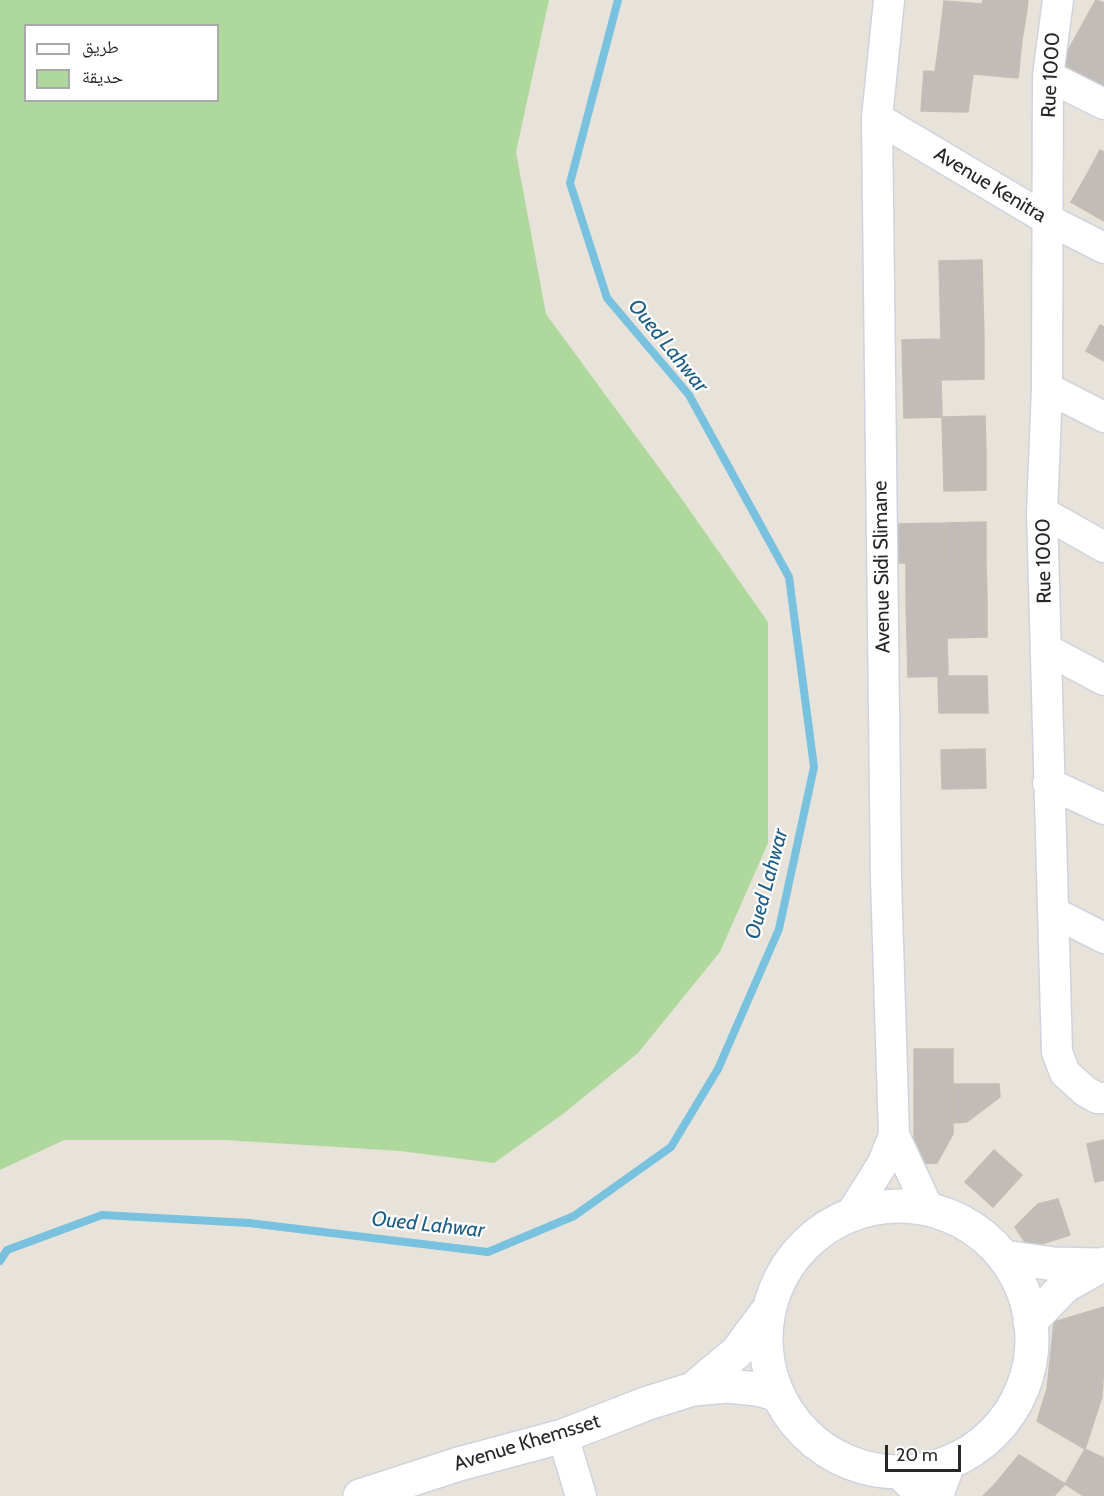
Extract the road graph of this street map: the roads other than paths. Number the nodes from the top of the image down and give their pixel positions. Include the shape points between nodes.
1 (889, 0) edge
2 (1058, 0) edge
3 (1048, 76) junction
4 (1104, 104) edge
5 (877, 118) junction
6 (1047, 219) junction
7 (1104, 248) edge
8 (1047, 388) junction
9 (1104, 417) edge
10 (1042, 512) junction
11 (1104, 547) edge
12 (1046, 649) junction
13 (1104, 680) edge
14 (1048, 783) junction
15 (1104, 809) edge
16 (1053, 912) junction
17 (1104, 938) edge
18 (1104, 1098) edge
19 (894, 1135) junction
20 (929, 1210) junction
21 (850, 1216) junction
22 (1004, 1257) junction
23 (1101, 1264) edge
24 (769, 1310) junction
25 (1030, 1323) junction
26 (693, 1389) junction
27 (778, 1395) junction
28 (563, 1437) junction
29 (951, 1460) junction
30 (897, 1471) junction
31 (360, 1496) edge
32 (581, 1496) edge
33 (921, 1496) edge
34 (938, 1496) edge

1 - 5 street, Avenue Sidi Slimane
2 - 3 street, Rue 1000
3 - 4 street
3 - 6 street, Rue 1000
5 - 6 street, Avenue Kenitra
5 - 19 street, Avenue Sidi Slimane via 886,879
6 - 7 street, Avenue Kenitra
6 - 8 street, Rue 1000
8 - 9 street
8 - 10 street, Rue 1000
10 - 11 street
10 - 12 street, Rue 1000
12 - 13 street
12 - 14 street, Rue 1000
14 - 15 street
14 - 16 street, Rue 1000
16 - 17 street
16 - 18 street, Rue 1000 via 1057,1052 1065,1073 1085,1091
19 - 20 street, Avenue Sidi Slimane
19 - 21 street, Avenue Sidi Slimane via 884,1163
20 - 21 street via 903,1206 859,1211
20 - 22 street via 976,1230
21 - 24 street via 819,1231 789,1263
22 - 23 street via 1054,1264
22 - 25 street via 1024,1291
23 - 25 street via 1065,1286
24 - 26 street, Avenue Khemsset via 736,1352
24 - 27 street via 765,1346
25 - 29 street via 1032,1337 1025,1384 1001,1425 964,1455
26 - 27 street, Avenue Khemsset via 728,1386
26 - 28 street, Avenue Khemsset
27 - 30 street via 792,1420 818,1445 849,1462
28 - 31 street, Avenue Khemsset via 459,1464
28 - 32 street
29 - 30 street via 920,1471
29 - 34 street
30 - 33 street

